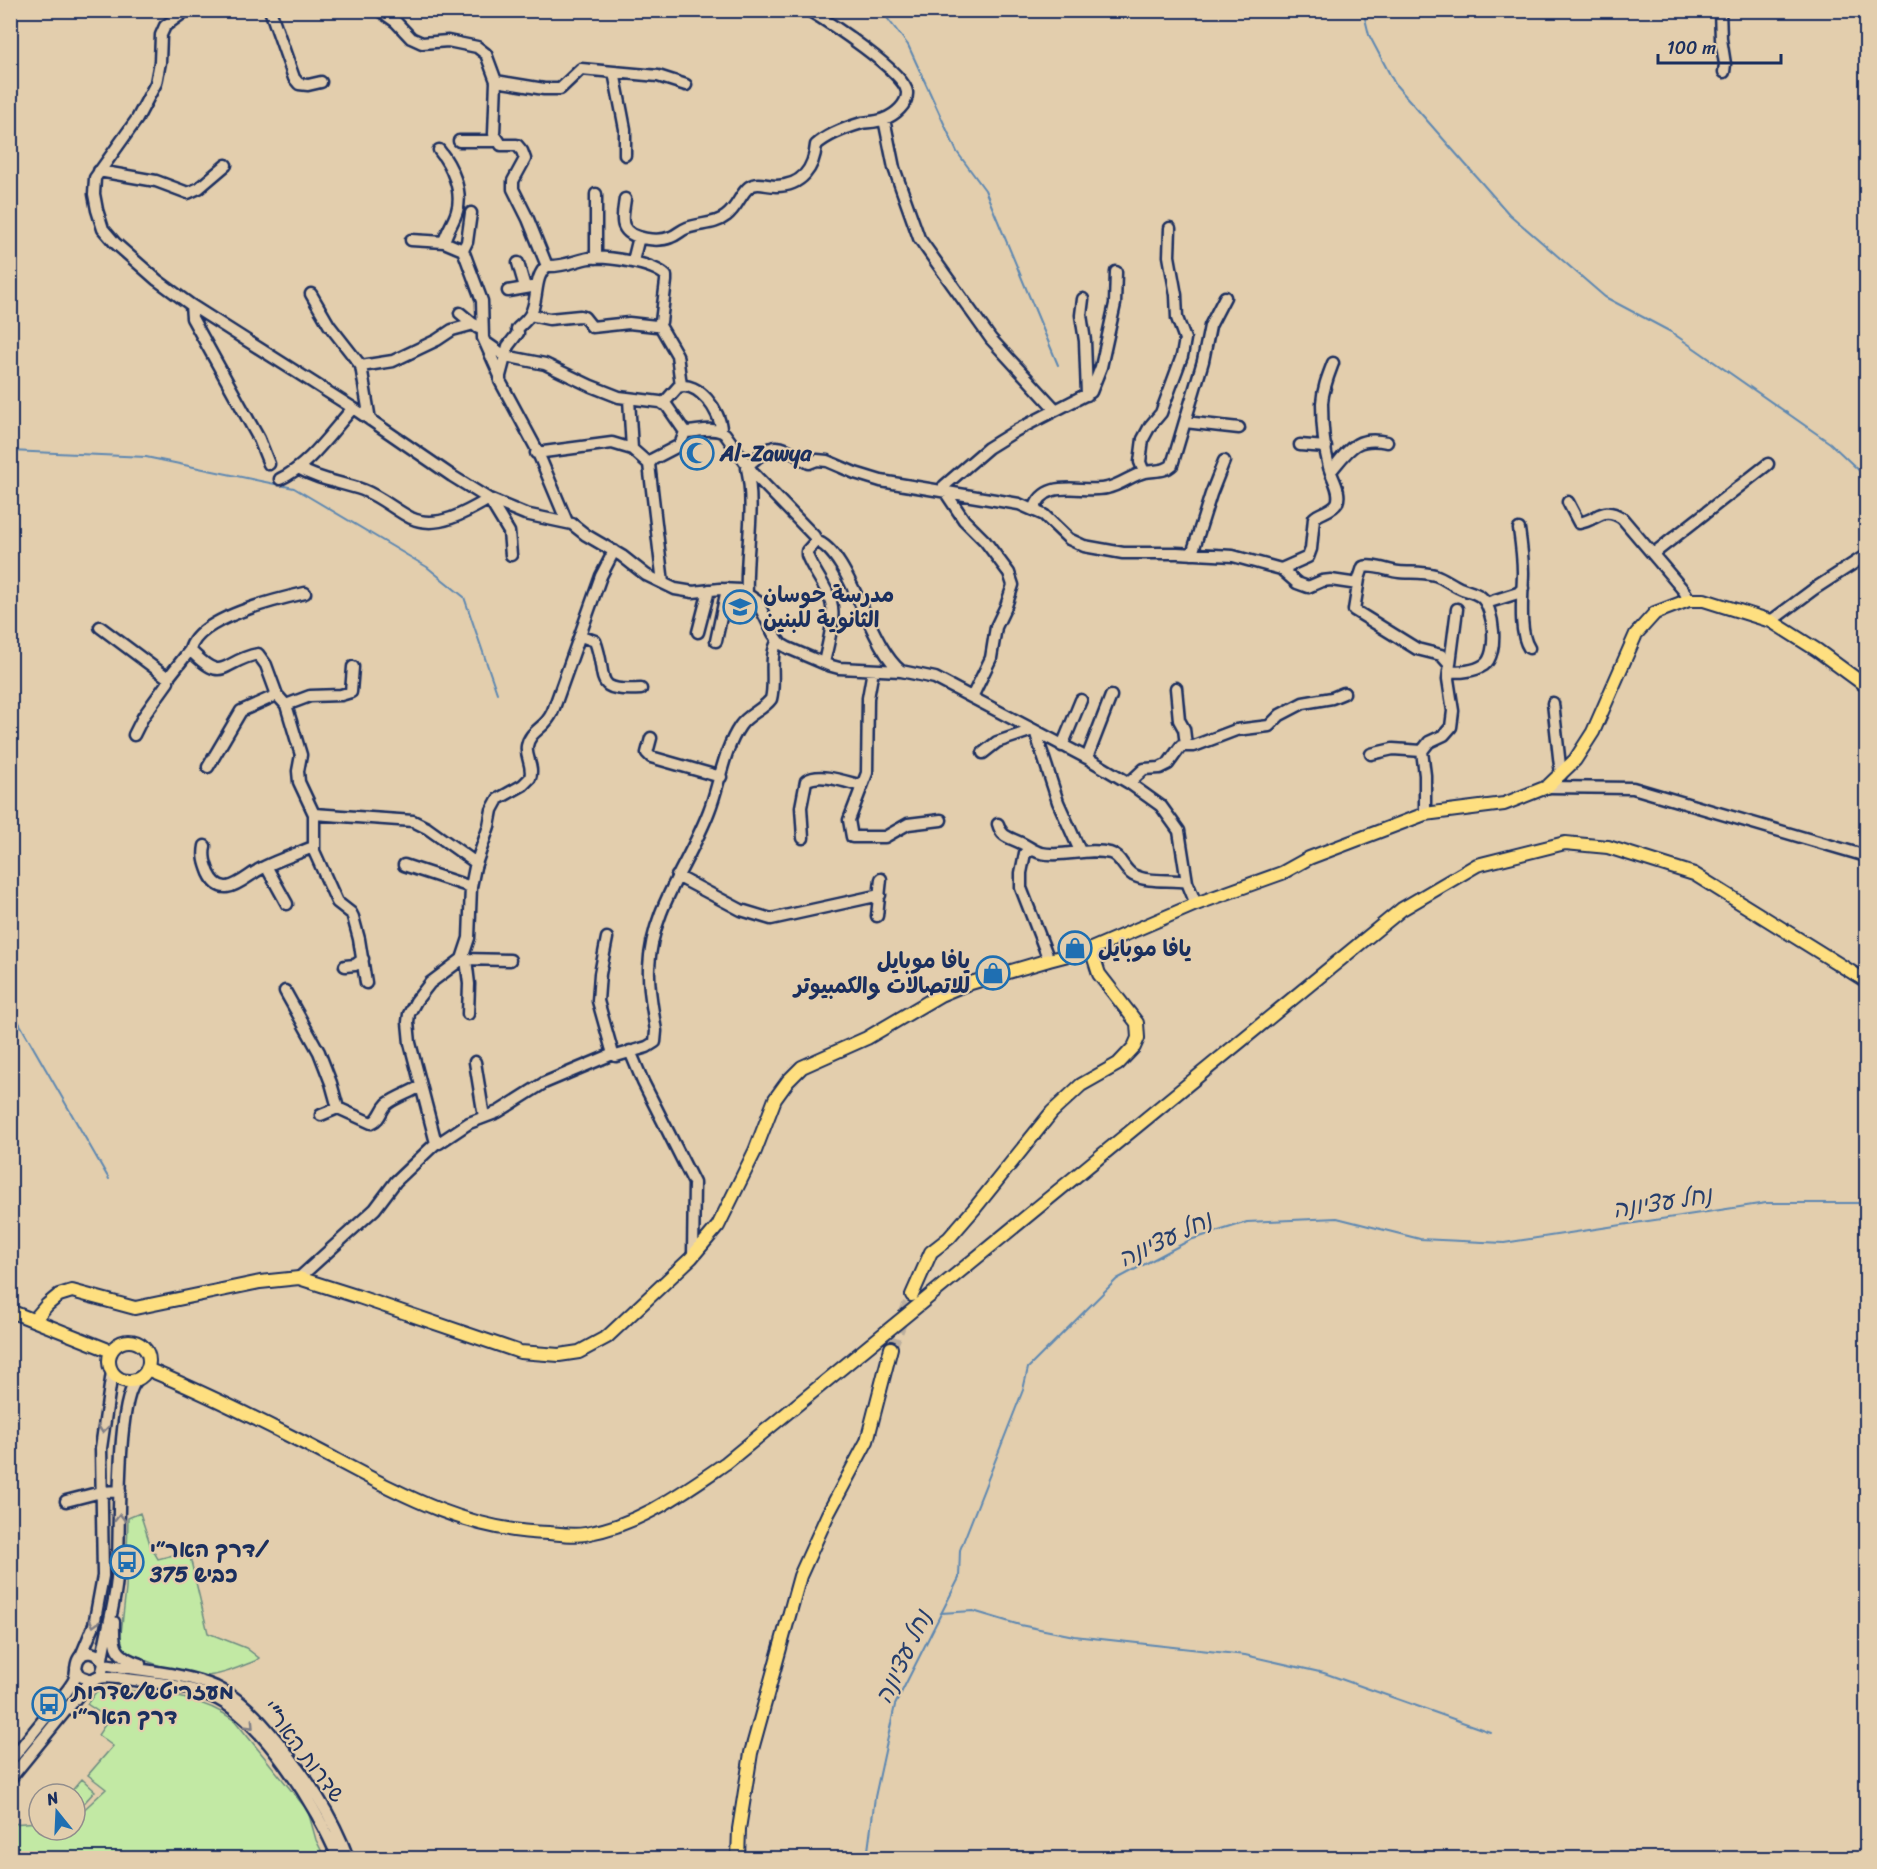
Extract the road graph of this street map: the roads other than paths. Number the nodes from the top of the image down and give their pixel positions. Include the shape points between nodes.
1 (187, 10) edge
2 (270, 10) edge
3 (379, 10) edge
4 (808, 10) edge
5 (1720, 10) edge
6 (614, 72) junction
7 (1724, 72) dead end
8 (496, 81) junction
9 (321, 82) dead end
10 (686, 85) dead end
11 (884, 119) junction
12 (459, 141) dead end
13 (499, 141) junction
14 (439, 150) dead end
15 (626, 155) dead end
16 (225, 165) dead end
17 (99, 171) junction
18 (596, 194) dead end
19 (625, 199) dead end
20 (471, 213) dead end
21 (1170, 228) dead end
22 (639, 237) junction
23 (411, 240) dead end
24 (444, 242) junction
25 (463, 250) junction
26 (596, 258) junction
27 (633, 261) junction
28 (518, 263) dead end
29 (547, 266) junction
30 (1116, 273) dead end
31 (537, 286) junction
32 (525, 287) junction
33 (508, 291) dead end
34 (311, 294) dead end
35 (1225, 297) dead end
36 (1083, 299) dead end
37 (191, 305) junction
38 (460, 314) dead end
39 (530, 315) junction
40 (659, 324) junction
41 (481, 333) junction
42 (505, 356) junction
43 (1333, 363) dead end
44 (361, 366) junction
45 (500, 376) junction
46 (681, 385) junction
47 (1087, 394) junction
48 (629, 399) junction
49 (663, 404) junction
50 (353, 408) junction
51 (1056, 410) junction
52 (370, 420) junction
53 (1185, 422) junction
54 (1239, 428) dead end
55 (721, 430) junction
56 (685, 432) junction
57 (1388, 442) dead end
58 (1300, 445) dead end
59 (1326, 447) junction
60 (632, 450) junction
61 (536, 453) junction
62 (1224, 461) dead end
63 (270, 464) dead end
64 (649, 464) junction
65 (1768, 464) dead end
66 (747, 466) junction
67 (298, 468) junction
68 (1331, 471) junction
69 (1144, 472) junction
70 (280, 479) dead end
71 (944, 490) junction
72 (489, 498) junction
73 (1568, 502) dead end
74 (1034, 510) junction
75 (567, 522) junction
76 (1519, 529) dead end
77 (816, 541) junction
78 (614, 551) junction
79 (1192, 554) junction
80 (1653, 554) junction
81 (511, 555) dead end
82 (1864, 556) dead end
83 (1281, 569) junction
84 (663, 583) junction
85 (1358, 584) junction
86 (1523, 588) junction
87 (727, 589) junction
88 (709, 590) junction
89 (305, 593) dead end
90 (747, 593) junction
91 (1689, 600) junction
92 (1486, 603) junction
93 (1456, 609) dead end
94 (1771, 621) junction
95 (100, 627) dead end
96 (698, 632) dead end
97 (581, 636) junction
98 (778, 640) junction
99 (716, 641) dead end
100 (1529, 648) dead end
101 (190, 650) junction
102 (824, 663) junction
103 (352, 667) dead end
104 (1449, 668) junction
105 (873, 670) junction
106 (902, 671) junction
107 (168, 678) junction
108 (1866, 686) edge
109 (1176, 688) dead end
110 (641, 690) dead end
111 (1344, 693) dead end
112 (277, 695) junction
113 (1111, 696) dead end
114 (972, 697) junction
115 (1081, 700) dead end
116 (1553, 703) dead end
117 (286, 705) junction
118 (1033, 730) junction
119 (134, 735) dead end
120 (651, 738) dead end
121 (1186, 745) junction
122 (1062, 746) junction
123 (1422, 750) junction
124 (983, 753) dead end
125 (1371, 754) dead end
126 (1087, 758) junction
127 (208, 767) dead end
128 (1561, 775) junction
129 (721, 777) junction
130 (1129, 783) junction
131 (862, 786) junction
132 (1547, 788) junction
133 (314, 814) junction
134 (1425, 814) junction
135 (941, 820) dead end
136 (998, 824) dead end
137 (803, 838) dead end
138 (205, 846) dead end
139 (313, 847) junction
140 (1032, 850) junction
141 (1080, 851) junction
142 (1866, 856) edge
143 (476, 863) junction
144 (266, 866) junction
145 (404, 866) dead end
146 (677, 876) junction
147 (881, 879) dead end
148 (1187, 882) junction
149 (471, 887) junction
150 (880, 895) junction
151 (287, 904) dead end
152 (1196, 904) junction
153 (877, 915) dead end
154 (607, 938) dead end
155 (1091, 949) junction
156 (363, 959) junction
157 (464, 959) junction
158 (510, 960) dead end
159 (1049, 960) junction
160 (345, 966) dead end
161 (1866, 981) edge
162 (366, 983) dead end
163 (285, 992) dead end
164 (468, 1014) dead end
165 (630, 1052) junction
166 (613, 1054) junction
167 (475, 1062) dead end
168 (419, 1087) junction
169 (338, 1108) junction
170 (321, 1115) dead end
171 (484, 1117) junction
172 (435, 1143) junction
173 (693, 1254) junction
174 (299, 1278) junction
175 (912, 1295) tunnel mouth
176 (10, 1311) edge
177 (35, 1319) junction
178 (891, 1348) tunnel mouth
179 (111, 1351) junction
180 (147, 1370) junction
181 (112, 1372) junction
182 (138, 1379) junction
183 (120, 1491) junction
184 (101, 1492) junction
185 (66, 1501) dead end
186 (115, 1598) junction
187 (81, 1656) junction
188 (103, 1661) junction
189 (76, 1668) junction
190 (168, 1674) junction
191 (97, 1679) junction
192 (10, 1761) edge
193 (10, 1779) edge
194 (338, 1858) edge
195 (348, 1858) edge
196 (738, 1858) edge

1 - 17 street via 165,26 156,83 119,147
2 - 9 street via 294,78 299,84
3 - 8 street via 422,43 448,41 477,47 486,54
4 - 11 street via 889,66 905,85 906,100
5 - 7 street
6 - 8 street via 581,69 560,89
6 - 10 street via 658,76
6 - 15 street
8 - 13 street via 494,134
11 - 22 street via 825,137 816,145 813,165 807,173 787,184 758,183 749,187 739,203 719,221 687,228 664,239
11 - 51 street via 894,168 919,238 991,339
12 - 13 street
13 - 29 street via 522,150 525,159 513,181 514,194
14 - 24 street via 454,174 458,202
16 - 17 street via 188,193 156,180
17 - 37 street via 94,194 103,229 157,280
18 - 26 street
19 - 22 street via 624,224
20 - 25 street
21 - 69 street via 1169,256 1177,318 1185,339 1161,413 1143,439 1140,462
22 - 27 street
23 - 24 street
24 - 25 street
25 - 41 street via 480,296
26 - 27 street
26 - 29 street
27 - 40 street via 666,276
28 - 32 street
29 - 31 street
30 - 47 street via 1115,304 1101,367
31 - 32 street
31 - 39 street
32 - 33 street
34 - 44 street
35 - 53 street via 1210,326
36 - 47 street
37 - 50 street
37 - 63 street via 192,318
38 - 41 street
39 - 40 street via 549,319 580,316 592,327
39 - 42 street via 517,329
40 - 46 street via 677,355
41 - 42 street
41 - 44 street via 452,330 393,362
41 - 45 street
42 - 45 street
42 - 48 street via 544,364
43 - 59 street via 1323,396
44 - 52 street
45 - 61 street
46 - 49 street
46 - 55 street via 699,390
47 - 51 street
48 - 49 street
48 - 60 street
49 - 56 street
50 - 52 street
50 - 67 street
51 - 71 street via 988,448
52 - 72 street
53 - 54 street
53 - 69 street via 1172,465
55 - 56 street
55 - 66 street
56 - 64 street via 680,445
57 - 68 street via 1360,442
58 - 59 street
59 - 68 street
60 - 61 street via 605,443
60 - 64 street
61 - 75 street
62 - 79 street
64 - 84 street
65 - 80 street
66 - 71 street via 777,445 809,463 827,461 881,481
66 - 77 street
66 - 90 street via 751,514
67 - 70 street
67 - 72 street via 314,477 367,492 412,518 429,522 466,512
68 - 83 street via 1338,492 1337,503 1314,518 1308,557
69 - 74 street via 1106,488 1050,491 1037,501
71 - 74 street via 1009,501
71 - 114 street via 1004,566 1013,585 996,627 991,658
72 - 75 street via 525,514
72 - 81 street via 509,532
73 - 80 street via 1579,523 1604,512 1618,515
74 - 79 street via 1052,520 1069,539 1084,546 1123,553
75 - 78 street
76 - 86 street
77 - 102 street via 807,555 832,609
77 - 106 street via 837,560 882,649
78 - 84 street
78 - 97 street via 601,576
79 - 83 street via 1233,556
80 - 91 street
82 - 94 street
83 - 85 street via 1308,587 1331,580
84 - 88 street via 685,591
85 - 92 street via 1361,570 1367,566 1428,573
85 - 104 street via 1354,610 1417,649 1441,656
86 - 92 street
86 - 100 street via 1523,630
87 - 88 street
87 - 90 street
87 - 99 street
88 - 96 street
89 - 101 street via 221,620 199,636
90 - 98 street via 757,601
91 - 94 main road via 1704,600
91 - 128 main road via 1655,613 1636,634 1593,732
92 - 104 street via 1493,630 1490,657 1476,668 1460,672
93 - 104 street
94 - 108 main road
95 - 107 street
97 - 110 street via 595,641 609,687
97 - 143 street via 551,716 529,740 530,778 495,803
98 - 102 street
98 - 129 street via 773,652 771,699 739,727
101 - 107 street
101 - 112 street via 213,669 258,654
102 - 105 street
103 - 117 street via 351,692 310,696
104 - 123 street via 1451,727
105 - 106 street
105 - 131 street via 866,732 867,773
106 - 114 street via 935,678
107 - 119 street
109 - 121 street
111 - 121 street via 1303,702 1269,726 1236,730 1198,745
112 - 117 street
112 - 127 street via 241,711
113 - 126 street
114 - 118 street
115 - 122 street
116 - 128 street
117 - 133 street via 301,755 299,782
118 - 122 street
118 - 124 street via 997,742
118 - 141 street
120 - 129 street via 647,753 651,757
121 - 130 street via 1168,764 1144,769
122 - 126 street
123 - 125 street via 1392,748
123 - 134 street
126 - 130 street
128 - 132 main road
129 - 146 street via 708,814
130 - 148 street via 1161,806 1179,831
131 - 135 street via 849,820 852,837 885,837 908,824
131 - 137 street via 820,778 806,781 801,807
132 - 134 main road via 1504,804
132 - 142 street via 1633,788
133 - 139 street
133 - 143 street via 413,821
134 - 152 main road
136 - 140 street via 1002,835
138 - 144 street via 206,866 221,886 231,886
139 - 144 street
139 - 156 street via 337,909 351,913
140 - 141 street via 1051,854
140 - 159 street via 1025,853 1020,884
141 - 148 street via 1113,854 1136,876
143 - 149 street
144 - 151 street
145 - 149 street
146 - 150 street via 741,910 771,919
146 - 165 street via 658,919 650,952 656,1037 651,1045
147 - 150 street
148 - 152 street
149 - 157 street
150 - 153 street
152 - 155 main road
154 - 166 street via 598,1001
155 - 159 main road
155 - 175 main road via 1099,974 1137,1023 1134,1047 1118,1064 1081,1085 1052,1112 975,1208 932,1252
156 - 160 street
156 - 162 street
157 - 158 street
157 - 164 street via 469,984
157 - 168 street via 430,983 409,1014
159 - 173 main road via 940,995 867,1038 802,1067 775,1099 718,1226
161 - 180 main road via 1694,874 1644,857 1608,847 1564,843 1477,865 1402,909 726,1463 629,1523 583,1534 529,1533 452,1516
163 - 169 street via 319,1052
165 - 166 street
165 - 173 street via 694,1183
166 - 171 street via 544,1083
167 - 171 street
168 - 169 street via 390,1102 381,1117 371,1123
168 - 172 street
169 - 170 street
171 - 172 street
172 - 174 street via 396,1181 375,1209
173 - 174 main road via 607,1337 579,1352 559,1355 520,1352
174 - 177 main road via 260,1282 135,1308 72,1291 59,1295
176 - 177 main road
177 - 179 main road
178 - 196 main road via 867,1440 800,1576 752,1753
179 - 180 main road via 128,1341 141,1345 149,1357
179 - 181 main road
180 - 182 main road
181 - 182 main road via 123,1380
181 -> 184 street via 102,1430
182 - 183 street via 132,1384 122,1432
183 - 184 street
186 -> 183 street
184 - 185 street
184 -> 187 street via 103,1576 94,1625
186 - 188 street
186 - 190 street via 115,1647 129,1660
187 - 188 street via 90,1653
187 - 189 street
188 - 190 street, שדרות האר"י
188 - 191 street via 103,1671
189 - 191 street via 83,1678
189 - 192 street via 66,1692
190 - 195 street, שדרות האר"י via 216,1687 251,1710 311,1784 332,1818
191 - 193 street via 85,1686
191 -> 194 street, שדרות האר"י via 176,1686 212,1696 233,1708 302,1790

